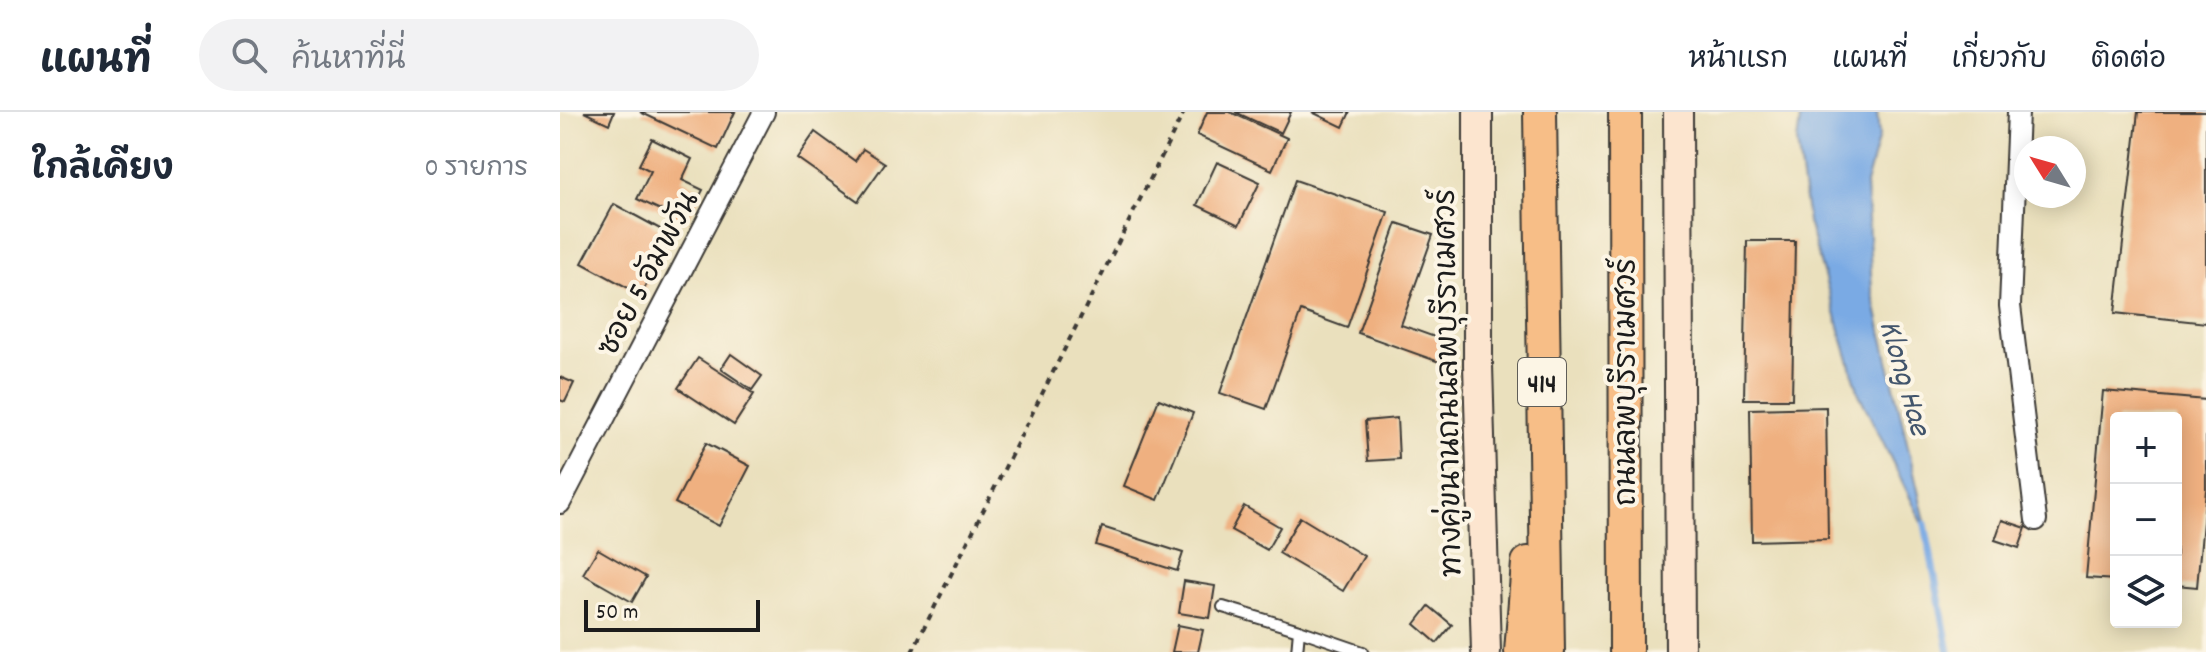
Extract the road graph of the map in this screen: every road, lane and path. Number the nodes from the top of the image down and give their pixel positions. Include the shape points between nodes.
1 (764, 112) edge
2 (1184, 112) edge
3 (1478, 112) edge
4 (1540, 112) edge
5 (1625, 112) edge
6 (1678, 112) edge
7 (2018, 112) edge
8 (1542, 392) junction
9 (560, 503) edge
10 (2036, 520) dead end
11 (1223, 607) dead end
12 (1299, 630) junction
13 (912, 652) edge
14 (1297, 652) edge
15 (1363, 652) edge
16 (1486, 652) edge
17 (1521, 652) edge
18 (1548, 652) edge
19 (1626, 652) edge
20 (1680, 652) edge

1 - 9 street, ซอย 5 อัมพวัน
2 - 13 path
3 - 16 main road, ทางคู่ขนานถนนลพบุรีราเมศวร์ / 414
4 - 8 main road, 414
5 - 19 main road, ถนนลพบุรีราเมศวร์
6 - 20 main road
7 - 10 street via 2010,306
8 - 17 main road
8 - 18 main road, 414
11 - 12 lane
12 - 14 lane
12 - 15 lane

